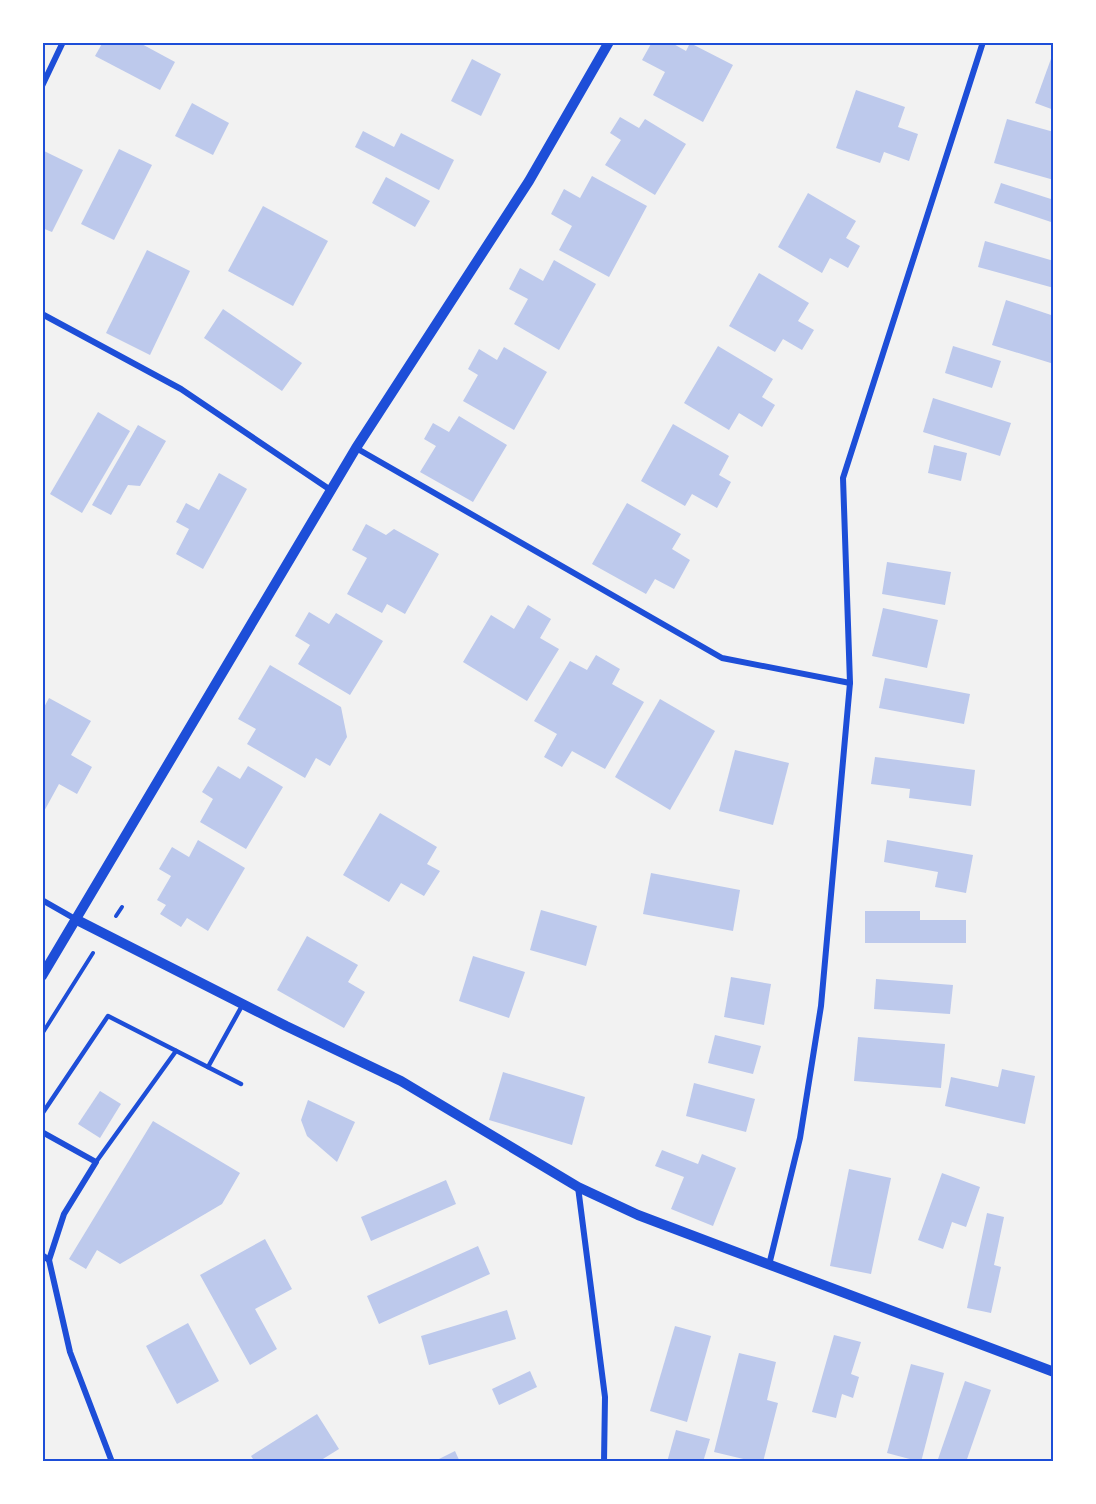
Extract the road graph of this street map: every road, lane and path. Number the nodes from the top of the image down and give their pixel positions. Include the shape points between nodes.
1 (63, 42) edge
2 (609, 42) edge
3 (983, 42) edge
4 (42, 86) edge
5 (42, 314) edge
6 (356, 448) junction
7 (332, 491) junction
8 (850, 683) junction
9 (42, 900) edge
10 (122, 907) dead end
11 (76, 920) junction
12 (105, 934) junction
13 (42, 976) edge
14 (243, 1004) junction
15 (42, 1034) edge
16 (176, 1051) junction
17 (208, 1067) junction
18 (241, 1084) dead end
19 (42, 1114) edge
20 (42, 1132) edge
21 (96, 1162) junction
22 (578, 1186) junction
23 (42, 1255) edge
24 (49, 1260) junction
25 (769, 1265) junction
26 (1054, 1372) edge
27 (112, 1462) edge
28 (604, 1462) edge

1 - 4 street
2 - 6 street via 529,181
3 - 8 street via 843,478
5 - 7 street via 182,389
6 - 7 street
6 - 8 street via 722,658
7 - 11 street
8 - 25 street via 821,1006 800,1138
9 - 11 street
10 - 12 path
11 - 12 street
11 - 13 street
12 - 14 street
12 - 15 path
14 - 17 lane
14 - 22 street via 401,1081
16 - 17 lane
16 - 19 lane via 108,1016
16 - 21 lane
17 - 18 lane
20 - 21 street
21 - 24 street via 64,1214
22 - 25 street via 638,1215
22 - 28 street via 605,1397
23 - 24 street
24 - 27 street via 70,1352
25 - 26 street

